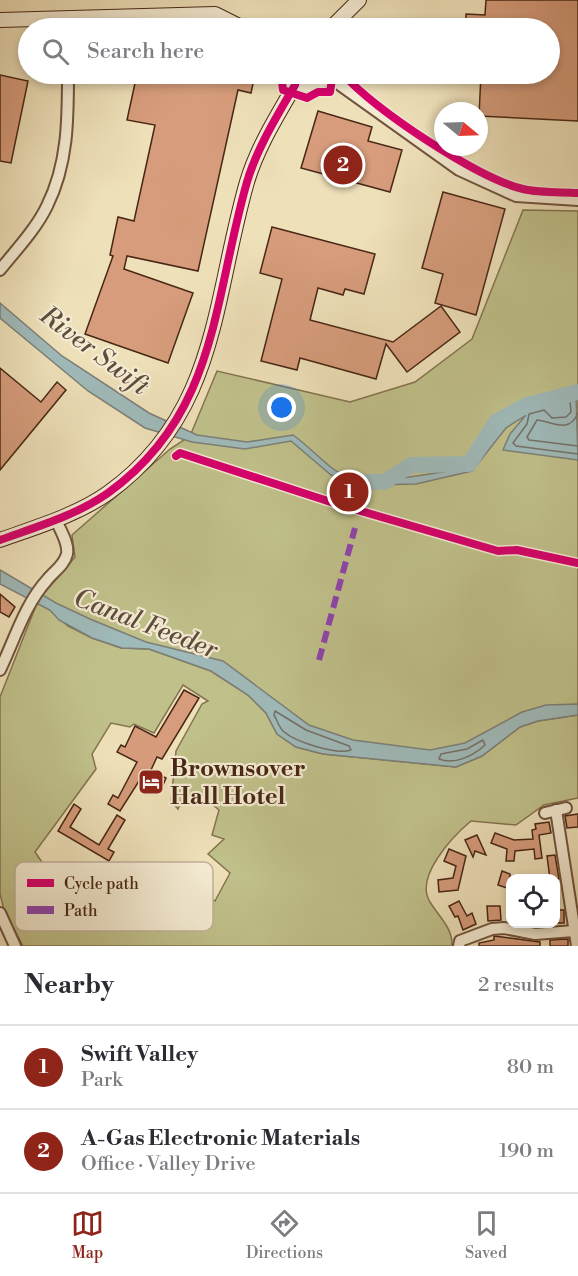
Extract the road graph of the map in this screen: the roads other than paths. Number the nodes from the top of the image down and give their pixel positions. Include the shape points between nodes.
1 (359, 0) edge
2 (149, 18) edge
3 (223, 18) edge
4 (341, 18) edge
5 (0, 20) edge
6 (18, 21) edge
7 (68, 84) edge
8 (317, 84) edge
9 (340, 84) edge
10 (295, 85) joint
11 (578, 200) edge
12 (0, 270) edge
13 (56, 520) junction
14 (0, 540) edge
15 (4, 653) edge
16 (0, 670) edge
17 (555, 810) dead end
18 (573, 884) edge
19 (0, 913) edge
20 (574, 932) junction
21 (15, 946) edge
22 (459, 946) edge
23 (577, 946) edge

1 - 4 street
2 - 3 street via 215,14
5 - 6 street
7 - 12 street via 68,122 59,176 47,207
8 - 10 street
9 - 11 street via 459,170 516,196
10 - 13 street via 264,140 247,181 212,336 180,417 158,449 107,494
13 - 14 street
13 - 15 street via 67,546 63,564 41,588
15 - 16 street
17 - 18 street
18 - 20 street
19 - 21 street
20 - 22 street via 535,934 492,928 460,941
20 - 23 street

